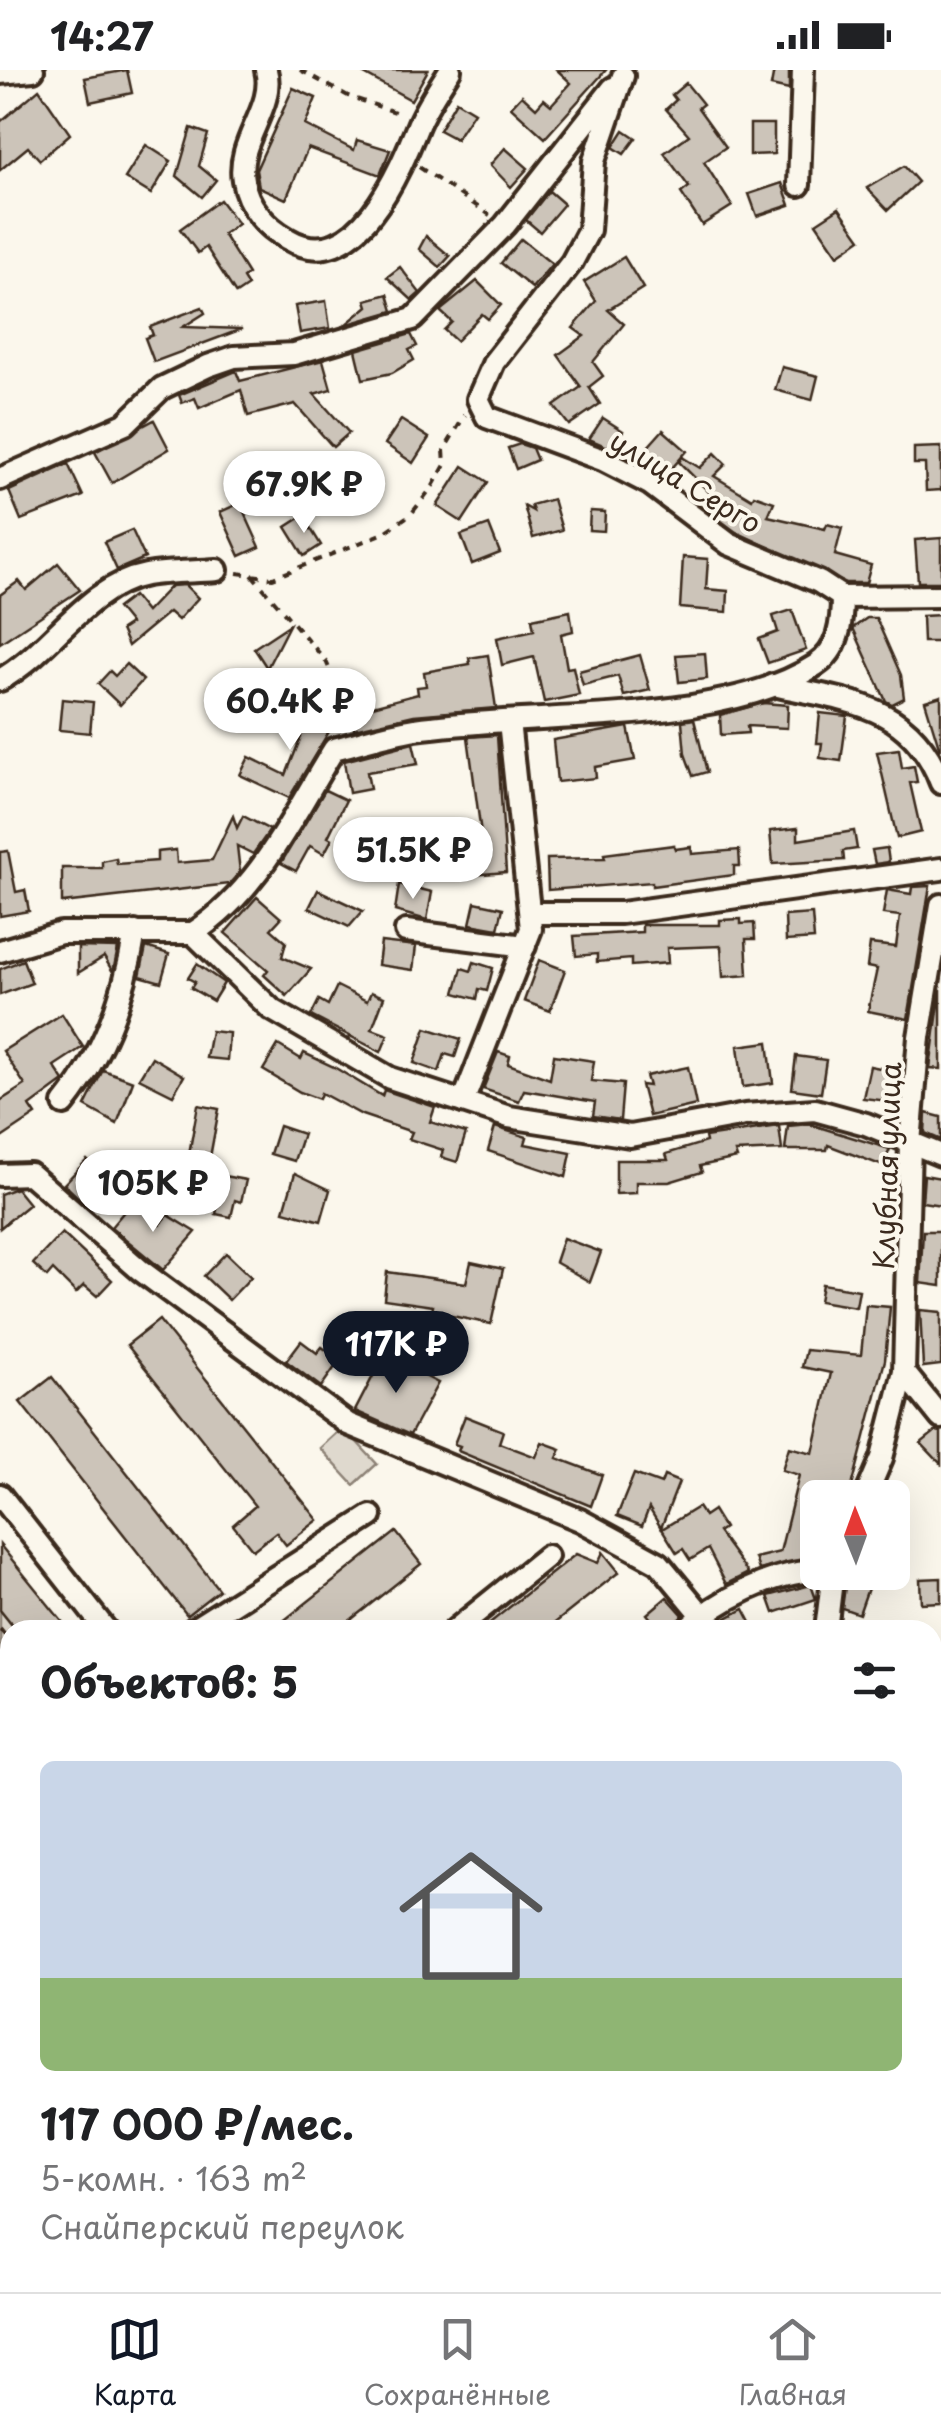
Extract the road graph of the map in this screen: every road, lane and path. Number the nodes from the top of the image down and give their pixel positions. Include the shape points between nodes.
1 (33, 70) edge
2 (266, 70) edge
3 (300, 70) edge
4 (450, 70) edge
5 (802, 70) edge
6 (0, 73) edge
7 (624, 73) edge
8 (420, 120) junction
9 (406, 159) junction
10 (799, 185) dead end
11 (505, 225) junction
12 (478, 399) junction
13 (0, 479) edge
14 (217, 570) joint
15 (252, 575) junction
16 (941, 596) edge
17 (842, 597) junction
18 (0, 680) edge
19 (773, 685) junction
20 (509, 721) junction
21 (334, 749) junction
22 (941, 783) edge
23 (941, 869) edge
24 (941, 905) edge
25 (532, 913) junction
26 (406, 931) dead end
27 (135, 932) junction
28 (192, 933) junction
29 (524, 946) junction
30 (0, 951) edge
31 (462, 1102) junction
32 (64, 1104) dead end
33 (910, 1143) junction
34 (941, 1155) edge
35 (0, 1176) edge
36 (904, 1372) junction
37 (941, 1418) edge
38 (873, 1480) edge
39 (0, 1495) edge
40 (370, 1516) dead end
41 (548, 1556) dead end
42 (800, 1575) edge
43 (831, 1590) edge
44 (702, 1615) junction
45 (98, 1620) edge
46 (208, 1620) edge
47 (468, 1620) edge
48 (697, 1620) edge
49 (827, 1620) edge

1 - 6 street
2 - 9 street via 265,98 240,162 254,210 271,230 297,244 342,242 370,218
3 - 8 path via 348,96
4 - 8 street
5 - 10 street
7 - 11 street
7 - 12 street via 594,161 589,230 494,362
8 - 9 street
9 - 11 path
11 - 13 street via 414,320 294,354 234,357 208,366 162,388 125,424
12 - 15 path via 412,513 326,558 273,578
12 - 17 street, улица Серго via 488,416 650,484 729,544
14 - 15 path
14 - 18 street via 142,576 88,604 26,665
15 - 21 path via 326,661 342,700
16 - 17 street
17 - 19 street via 836,644 818,664
19 - 20 street via 711,703
19 - 22 street via 854,702 901,722
20 - 21 street via 415,729
20 - 25 street
21 - 28 street via 246,889
23 - 25 street via 622,913
24 - 33 street, Клубная улица via 918,1037
25 - 29 street
26 - 29 street
27 - 28 street
27 - 30 street via 61,934
27 - 32 street via 129,970 93,1067
28 - 31 street via 271,1009 390,1078
29 - 31 street
31 - 33 street via 630,1136 815,1110
33 - 34 street
33 - 36 street, Клубная улица
35 - 44 street via 30,1174 140,1270 348,1424 580,1520 660,1563
36 - 37 street
36 - 38 street, Клубная улица
39 - 45 street
40 - 46 street
41 - 47 street
42 - 44 street via 769,1581
43 - 49 street
44 - 48 street

